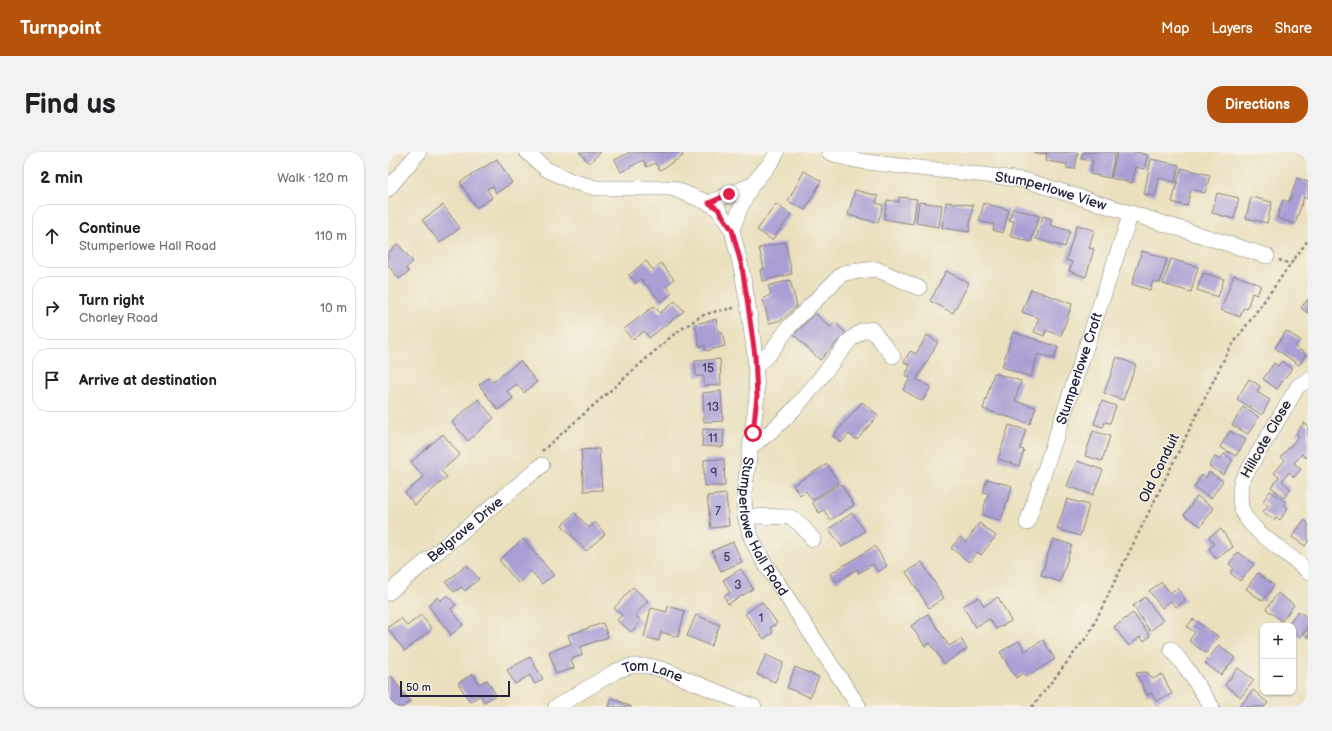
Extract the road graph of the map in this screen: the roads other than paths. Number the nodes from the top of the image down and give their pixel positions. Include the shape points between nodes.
1 (419, 152) edge
2 (527, 152) edge
3 (777, 152) edge
4 (829, 152) edge
5 (752, 185) junction
6 (388, 189) edge
7 (709, 203) junction
8 (1131, 213) junction
9 (732, 230) junction
10 (1267, 256) dead end
11 (919, 288) dead end
12 (893, 356) dead end
13 (756, 366) junction
14 (1308, 380) edge
15 (751, 446) junction
16 (542, 465) road end
17 (745, 516) junction
18 (1027, 523) dead end
19 (813, 539) dead end
20 (1308, 572) edge
21 (388, 593) edge
22 (1171, 648) dead end
23 (556, 707) edge
24 (754, 707) edge
25 (859, 707) edge
26 (1212, 707) edge

1 - 6 street
2 - 7 street, Stumperlowe Hall Road via 546,169 571,181 596,188 672,188
3 - 5 street
4 - 8 street, Stumperlowe View via 865,162 1028,181
5 - 7 street
5 - 9 street via 738,211
7 - 9 street, Stumperlowe Hall Road via 718,209
8 - 10 street, Stumperlowe View
8 - 18 street, Stumperlowe Croft
9 - 13 street, Stumperlowe Hall Road via 742,267
11 - 13 street via 876,269 843,273 789,327 770,353
12 - 15 street via 871,329 862,331 851,340 792,413
13 - 15 street, Stumperlowe Hall Road via 757,396
14 - 20 street, Hillcote Close via 1298,386 1241,482 1240,500 1246,520
15 - 17 street, Stumperlowe Hall Road via 744,495
16 - 21 street, Belgrave Drive
17 - 19 street via 790,517
17 - 25 street, Stumperlowe Hall Road via 751,537 762,559
22 - 26 street
23 - 24 street, Tom Lane via 616,671 631,666 649,666

